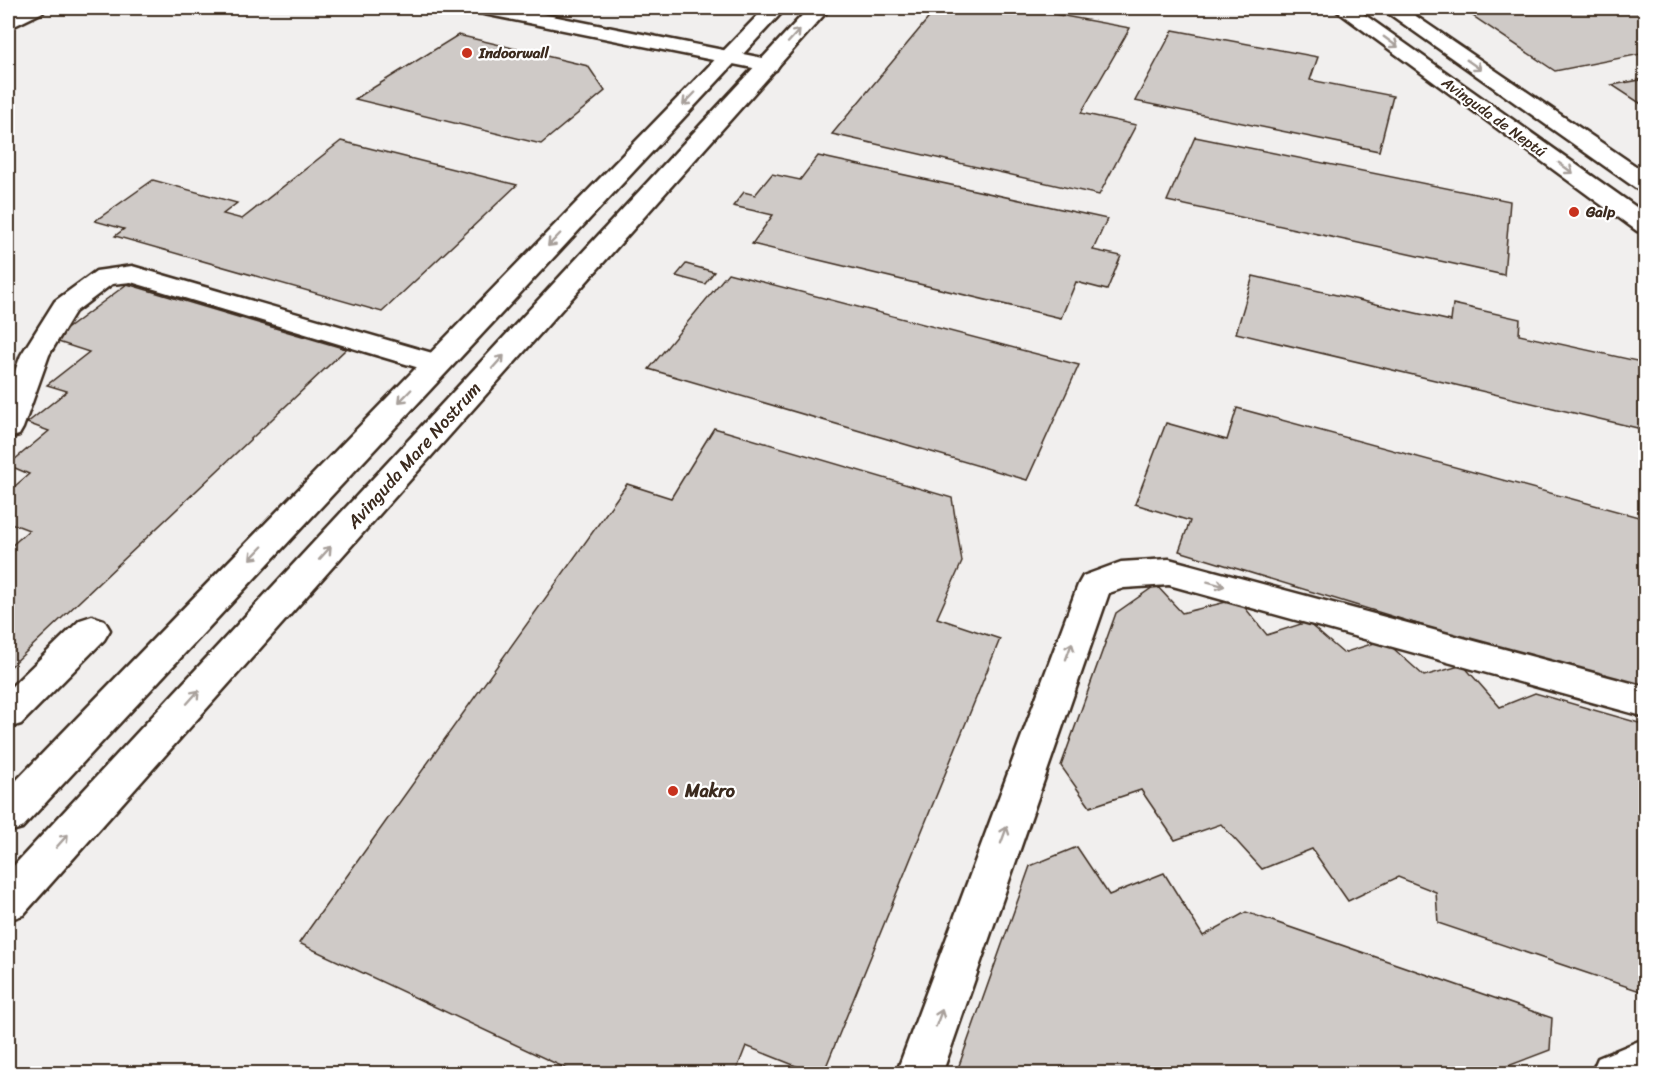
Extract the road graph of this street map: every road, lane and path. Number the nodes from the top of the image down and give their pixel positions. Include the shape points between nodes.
1 (36, 8) edge
2 (484, 8) edge
3 (776, 8) edge
4 (820, 8) edge
5 (1343, 8) edge
6 (1391, 8) edge
7 (8, 23) edge
8 (729, 57) junction
9 (768, 65) junction
10 (1646, 184) edge
11 (1646, 225) edge
12 (436, 364) junction
13 (8, 428) edge
14 (92, 630) dead end
15 (1646, 702) edge
16 (8, 713) edge
17 (8, 814) edge
18 (13, 887) edge
19 (1646, 1061) edge
20 (920, 1074) edge
21 (1614, 1074) edge

1 - 7 main road
2 - 8 main road
3 - 8 main road
9 -> 4 main road, Avinguda Mare Nostrum
5 -> 11 main road, Avinguda de Neptú
6 -> 10 main road, Avinguda de Neptú
8 - 9 main road
8 -> 12 main road
18 -> 9 main road, Avinguda Mare Nostrum
12 - 13 main road via 132,274 105,277 65,307 35,355
12 -> 17 main road
14 - 16 main road
20 -> 15 main road via 1095,585 1121,575 1169,572
19 - 21 main road

